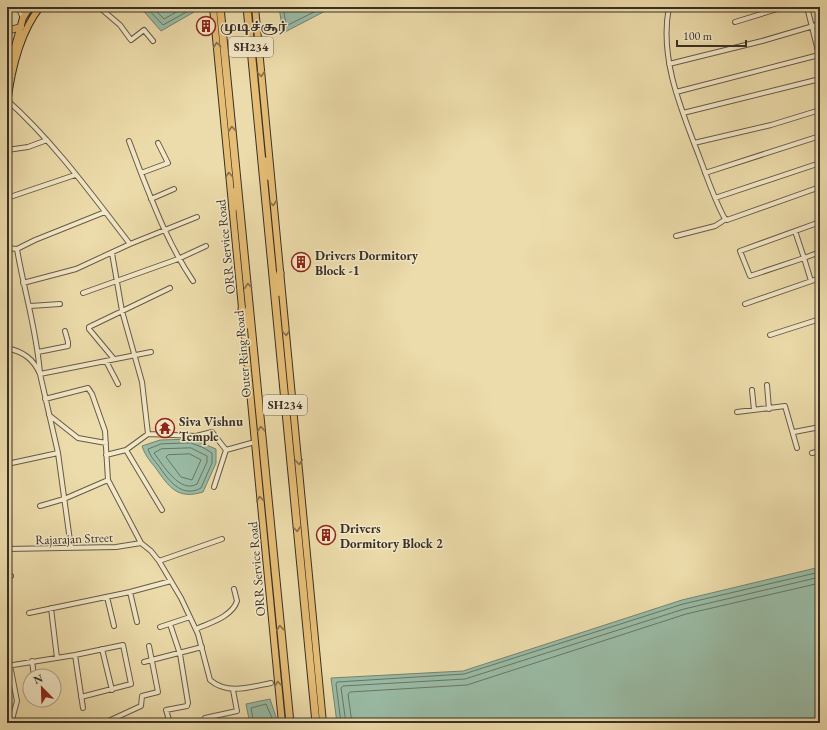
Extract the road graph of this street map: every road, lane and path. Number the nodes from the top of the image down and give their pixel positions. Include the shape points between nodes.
1 (18, 7) edge
2 (30, 7) edge
3 (40, 7) edge
4 (99, 7) edge
5 (213, 7) edge
6 (220, 7) edge
7 (247, 7) edge
8 (255, 7) edge
9 (669, 7) edge
10 (784, 7) edge
11 (807, 7) edge
12 (23, 18) junction
13 (735, 22) dead end
14 (820, 24) edge
15 (813, 28) junction
16 (23, 29) junction
17 (7, 31) edge
18 (153, 41) dead end
19 (820, 57) edge
20 (669, 64) junction
21 (8, 66) edge
22 (7, 75) edge
23 (820, 79) edge
24 (676, 92) junction
25 (7, 100) edge
26 (7, 104) edge
27 (820, 110) edge
28 (683, 113) junction
29 (820, 136) edge
30 (46, 140) junction
31 (129, 141) dead end
32 (158, 143) dead end
33 (694, 143) junction
34 (261, 149) junction
35 (7, 150) edge
36 (820, 163) edge
37 (141, 173) junction
38 (706, 173) junction
39 (75, 175) junction
40 (270, 177) junction
41 (238, 183) junction
42 (820, 187) edge
43 (174, 189) dead end
44 (7, 198) edge
45 (715, 198) junction
46 (151, 199) junction
47 (233, 208) junction
48 (105, 212) junction
49 (197, 217) dead end
50 (726, 220) junction
51 (820, 222) edge
52 (164, 231) junction
53 (795, 231) junction
54 (676, 236) dead end
55 (130, 244) junction
56 (206, 246) dead end
57 (7, 248) edge
58 (17, 249) junction
59 (820, 252) edge
60 (112, 253) junction
61 (804, 258) junction
62 (178, 259) junction
63 (280, 273) junction
64 (820, 278) edge
65 (193, 281) dead end
66 (811, 281) junction
67 (117, 282) junction
68 (23, 284) junction
69 (170, 288) dead end
70 (83, 293) dead end
71 (276, 303) junction
72 (60, 304) dead end
73 (744, 304) dead end
74 (30, 306) junction
75 (242, 309) junction
76 (122, 311) junction
77 (820, 319) edge
78 (65, 331) dead end
79 (252, 333) junction
80 (770, 335) dead end
81 (7, 348) edge
82 (38, 352) junction
83 (151, 352) dead end
84 (135, 355) junction
85 (114, 359) junction
86 (106, 361) junction
87 (40, 374) junction
88 (118, 384) dead end
89 (766, 385) dead end
90 (752, 390) dead end
91 (46, 399) junction
92 (769, 409) junction
93 (754, 410) junction
94 (737, 412) dead end
95 (49, 415) junction
96 (820, 427) edge
97 (794, 432) junction
98 (148, 434) junction
99 (255, 442) junction
100 (106, 443) junction
101 (797, 448) dead end
102 (126, 450) junction
103 (226, 450) junction
104 (820, 451) edge
105 (812, 452) dead end
106 (58, 453) junction
107 (106, 455) junction
108 (7, 464) edge
109 (108, 480) junction
110 (214, 487) dead end
111 (64, 499) junction
112 (40, 506) dead end
113 (162, 510) dead end
114 (222, 539) dead end
115 (141, 543) junction
116 (71, 548) junction
117 (7, 549) edge
118 (159, 561) junction
119 (171, 581) junction
120 (234, 589) dead end
121 (130, 592) junction
122 (107, 597) junction
123 (51, 608) junction
124 (29, 613) dead end
125 (190, 617) junction
126 (137, 622) dead end
127 (170, 624) junction
128 (114, 626) dead end
129 (160, 628) dead end
130 (196, 629) junction
131 (149, 646) dead end
132 (202, 647) junction
133 (102, 649) junction
134 (180, 654) junction
135 (75, 655) junction
136 (57, 658) junction
137 (152, 660) junction
138 (32, 661) junction
139 (144, 662) dead end
140 (8, 665) edge
141 (33, 668) edge
142 (271, 683) dead end
143 (112, 690) junction
144 (234, 690) junction
145 (81, 697) junction
146 (83, 708) dead end
147 (11, 723) edge
148 (104, 723) edge
149 (170, 723) edge
150 (206, 723) edge
151 (282, 723) edge
152 (290, 723) edge
153 (316, 723) edge
154 (324, 723) edge

1 - 12 street
2 - 12 main road
3 - 16 main road
4 - 18 street via 120,25 131,40 144,30
47 -> 5 main road, ORR Service Road
41 -> 6 highway, Outer Ring Road / SH234
7 - 34 highway, SH234
8 -> 40 main road
9 - 20 street
10 - 13 street
11 - 15 street
12 - 16 main road
14 - 15 street
15 - 19 street
15 - 20 street
16 - 17 main road
16 - 21 main road
16 - 25 main road
19 - 24 street
20 - 24 street
21 - 22 main road
23 - 28 street
24 - 28 street
25 - 26 main road
25 - 30 street
27 - 33 street via 771,125
28 - 33 street
29 - 38 street
30 - 35 street via 28,147
30 - 39 street
31 - 37 street
32 - 37 street via 168,163
33 - 38 street
34 - 40 highway
34 - 71 highway, SH234
36 - 45 street
37 - 46 street
38 - 45 street
39 - 44 street
39 - 48 street
40 -> 63 main road
41 - 47 highway
79 -> 41 highway, Outer Ring Road / SH234
42 - 50 street
43 - 46 street
45 - 50 street
46 - 52 street
47 - 75 main road, ORR Service Road
48 - 55 street
48 - 58 street
49 - 52 street
50 - 54 street via 715,226
51 - 53 street
52 - 55 street
52 - 62 street
53 - 61 street
53 - 61 street via 740,251 750,276
55 - 60 street
56 - 62 street
57 - 58 street
58 - 68 street
59 - 61 street
60 - 67 street
60 - 68 street via 76,269
61 - 66 street
62 - 65 street
62 - 67 street
63 - 71 highway
63 -> 154 main road
64 - 66 street
66 - 73 street
67 - 70 street
67 - 76 street
68 - 74 street
69 - 76 street
71 -> 153 highway, SH234
72 - 74 street
74 - 82 street
75 - 79 highway
75 - 99 main road, ORR Service Road
76 - 84 street
76 - 85 street via 89,327
77 - 80 street
78 - 82 street via 68,346
152 -> 79 highway, Outer Ring Road / SH234
81 - 87 street via 35,362
82 - 87 street
83 - 84 street
84 - 85 street
84 - 98 street via 142,382
85 - 86 street
86 - 87 street
86 - 88 street
87 - 91 street
89 - 92 street
90 - 93 street
91 - 95 street
91 - 100 street via 88,388 105,431
92 - 93 street
92 - 97 street via 787,406
93 - 94 street
95 - 100 street via 78,438
95 - 106 street
96 - 97 street
97 - 101 street
98 - 102 street
98 - 103 street via 196,436 212,432
99 - 103 street
151 -> 99 main road, ORR Service Road
100 - 107 street
102 - 107 street
102 - 113 street
103 - 110 street
104 - 105 street
106 - 108 street
106 - 111 street
107 - 109 street
109 - 111 street
109 - 115 street
111 - 112 street
111 - 116 street
114 - 118 street
115 - 116 street, Rajarajan Street via 116,547
115 - 118 street
116 - 117 street, Rajarajan Street
118 - 119 street
119 - 121 street
119 - 125 street
120 - 130 street via 237,602 233,609
121 - 122 street
121 - 126 street
122 - 123 street
122 - 128 street
123 - 124 street
123 - 136 street
125 - 127 street
125 - 130 street
127 - 129 street
127 - 134 street
130 - 132 street
131 - 137 street
132 - 134 street
132 - 144 street via 210,680
133 - 135 street
133 - 143 street
133 - 143 street via 121,644 124,647 131,684
134 - 137 street
134 - 149 street via 188,705 166,710
135 - 136 street
135 - 145 street
136 - 138 street
137 - 139 street
137 - 148 street via 158,692 142,696 141,706
138 - 140 street
138 - 141 street
140 - 147 street via 17,701
142 - 144 street
143 - 145 street
144 - 150 street via 237,711 205,718
145 - 146 street

